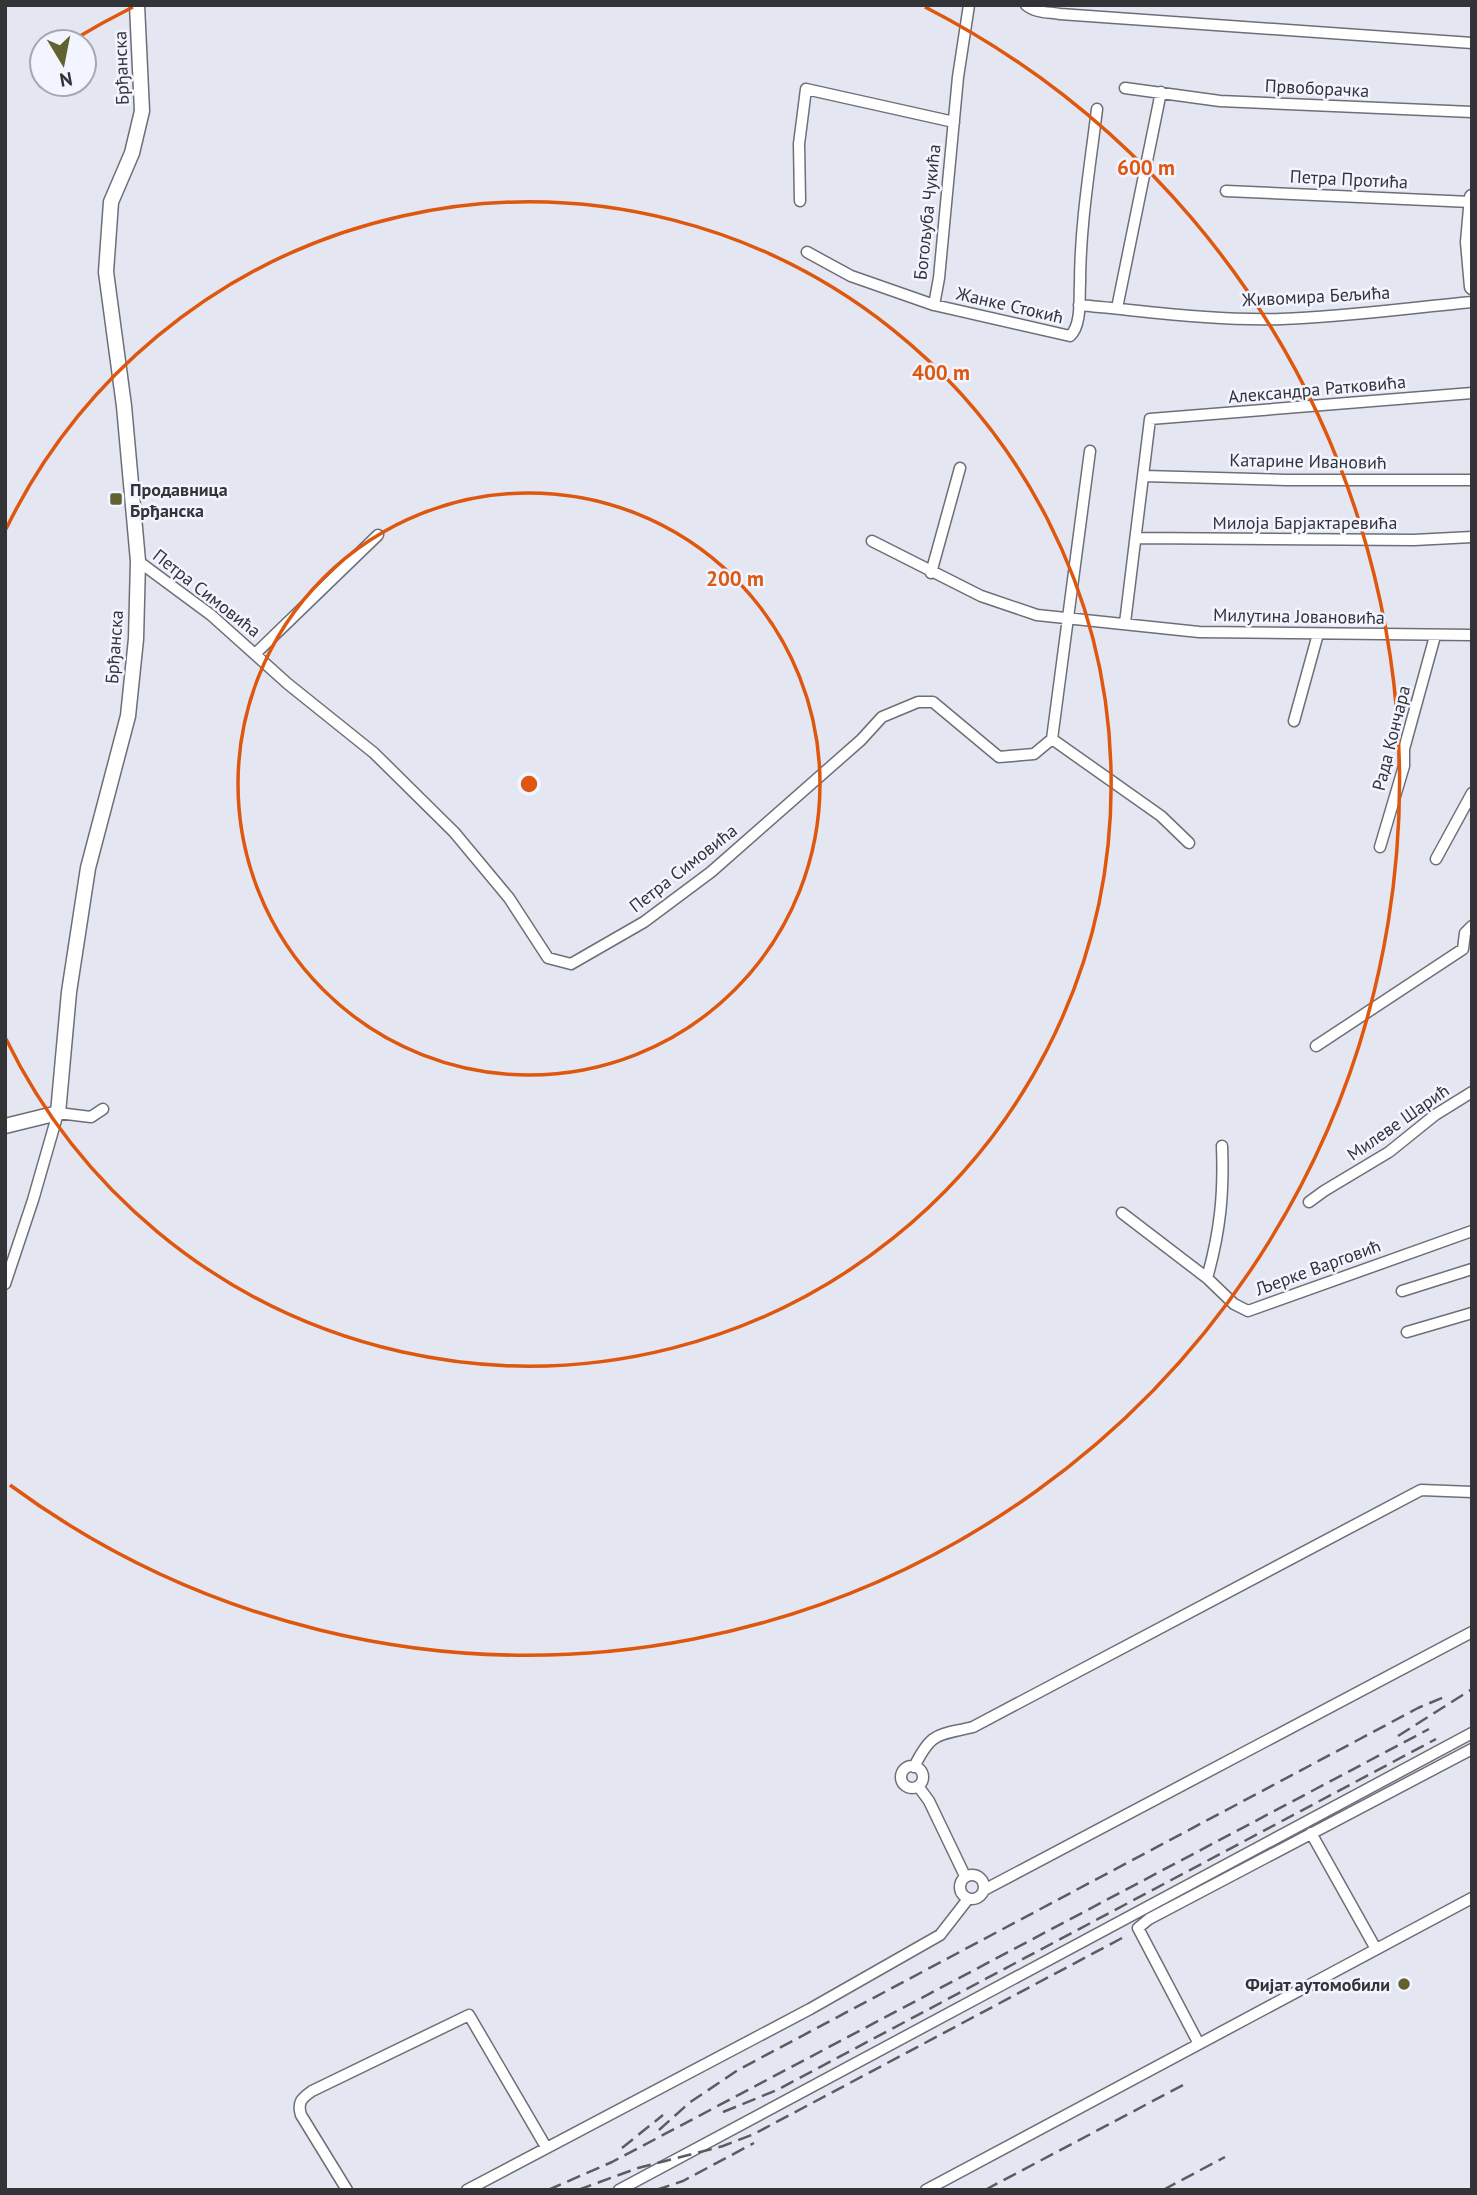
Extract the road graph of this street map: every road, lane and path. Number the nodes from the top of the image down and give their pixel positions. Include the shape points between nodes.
1 (137, 5) edge
2 (969, 5) edge
3 (1026, 5) edge
4 (1472, 43) edge
5 (1125, 88) dead end
6 (1161, 92) junction
7 (1097, 109) dead end
8 (1472, 113) edge
9 (954, 122) junction
10 (1226, 191) dead end
11 (1471, 200) edge
12 (800, 201) dead end
13 (807, 252) dead end
14 (1472, 287) edge
15 (1472, 302) edge
16 (934, 305) junction
17 (1079, 305) junction
18 (1117, 308) junction
19 (1472, 393) edge
20 (1090, 451) dead end
21 (960, 468) dead end
22 (1144, 476) junction
23 (1472, 480) edge
24 (377, 535) dead end
25 (1472, 537) edge
26 (1137, 538) junction
27 (872, 541) dead end
28 (138, 561) junction
29 (931, 573) junction
30 (1068, 617) junction
31 (1125, 623) junction
32 (1318, 634) junction
33 (1472, 635) edge
34 (1435, 636) junction
35 (256, 653) junction
36 (1294, 721) dead end
37 (1052, 739) junction
38 (1472, 793) edge
39 (1189, 843) dead end
40 (1380, 847) dead end
41 (1436, 859) dead end
42 (1472, 926) edge
43 (1316, 1046) dead end
44 (1472, 1092) edge
45 (103, 1109) dead end
46 (58, 1113) junction
47 (5, 1126) edge
48 (1222, 1146) dead end
49 (1309, 1202) dead end
50 (1122, 1213) dead end
51 (1472, 1231) edge
52 (1472, 1269) edge
53 (1207, 1278) junction
54 (5, 1284) edge
55 (1402, 1292) dead end
56 (1472, 1313) edge
57 (1407, 1332) dead end
58 (1472, 1492) edge
59 (1472, 1632) edge
60 (1472, 1733) edge
61 (1472, 1749) edge
62 (914, 1767) junction
63 (918, 1786) junction
64 (1311, 1833) junction
65 (965, 1876) junction
66 (984, 1890) junction
67 (1472, 1898) edge
68 (968, 1899) junction
69 (1376, 1949) junction
70 (1199, 2044) junction
71 (546, 2147) junction
72 (476, 2188) edge
73 (347, 2190) edge
74 (619, 2190) edge
75 (926, 2190) edge

1 - 28 street, Брђанска via 142,111 132,153 111,202 106,272
2 - 9 street, Богољуба Чукића
3 - 4 street via 1060,14
5 - 6 street, Првоборачка
6 - 8 street, Првоборачка via 1220,101
6 - 18 street
7 - 17 street, Жанке Стокић
9 - 12 street, Богољуба Чукића via 806,89 799,144
9 - 16 street, Богољуба Чукића
10 - 11 street, Петра Протића
11 - 14 street
13 - 16 street, Жанке Стокић via 851,276
15 - 18 street, Живомира Бељића via 1280,319
16 - 17 street, Жанке Стокић via 1070,336
17 - 18 street, Живомира Бељића
19 - 22 street, Александра Ратковића via 1150,419
20 - 30 street
21 - 29 street
22 - 23 street, Катарине Ивановић
22 - 26 street
24 - 35 street
25 - 26 street, Милоја Барјактаревића
26 - 31 street
27 - 29 street, Милутина Јовановића
28 - 35 street, Петра Симовића
28 - 46 street, Брђанска via 128,716 88,868 69,992
29 - 30 street, Милутина Јовановића via 1037,615
30 - 31 street, Милутина Јовановића
30 - 37 street
31 - 32 street, Милутина Јовановића via 1199,632
32 - 34 street, Милутина Јовановића
32 - 36 street
33 - 34 street, Милутина Јовановића
34 - 40 street, Рада Кончара
35 - 37 street, Петра Симовића via 384,763 454,832 509,898 548,958 571,964 645,922 711,872 882,717 918,702 933,702 999,757 1034,754
37 - 39 street via 1161,816
38 - 41 street
42 - 43 street via 1465,933 1463,949
44 - 49 street, Милеве Шарић
45 - 46 street via 91,1116
46 - 47 street
46 - 54 street, Брђанска
48 - 53 street via 1223,1198
50 - 53 street, Љерке Варговић
51 - 53 street, Љерке Варговић via 1248,1311
52 - 55 street
56 - 57 street
58 - 62 street via 1421,1490 973,1727 934,1737 925,1744
59 - 66 street
60 - 74 street
61 - 64 street
62 - 63 street via 922,1773
62 - 63 street via 904,1770 902,1780 908,1787
63 - 65 street
64 - 69 street
64 - 70 street via 1138,1928
65 - 66 street via 978,1876
65 - 68 street via 960,1890
66 - 68 street via 979,1897
67 - 69 street
68 - 71 street via 940,1935 810,2009
69 - 70 street
70 - 75 street
71 - 72 street
71 - 73 street via 469,2015 302,2099 301,2115

